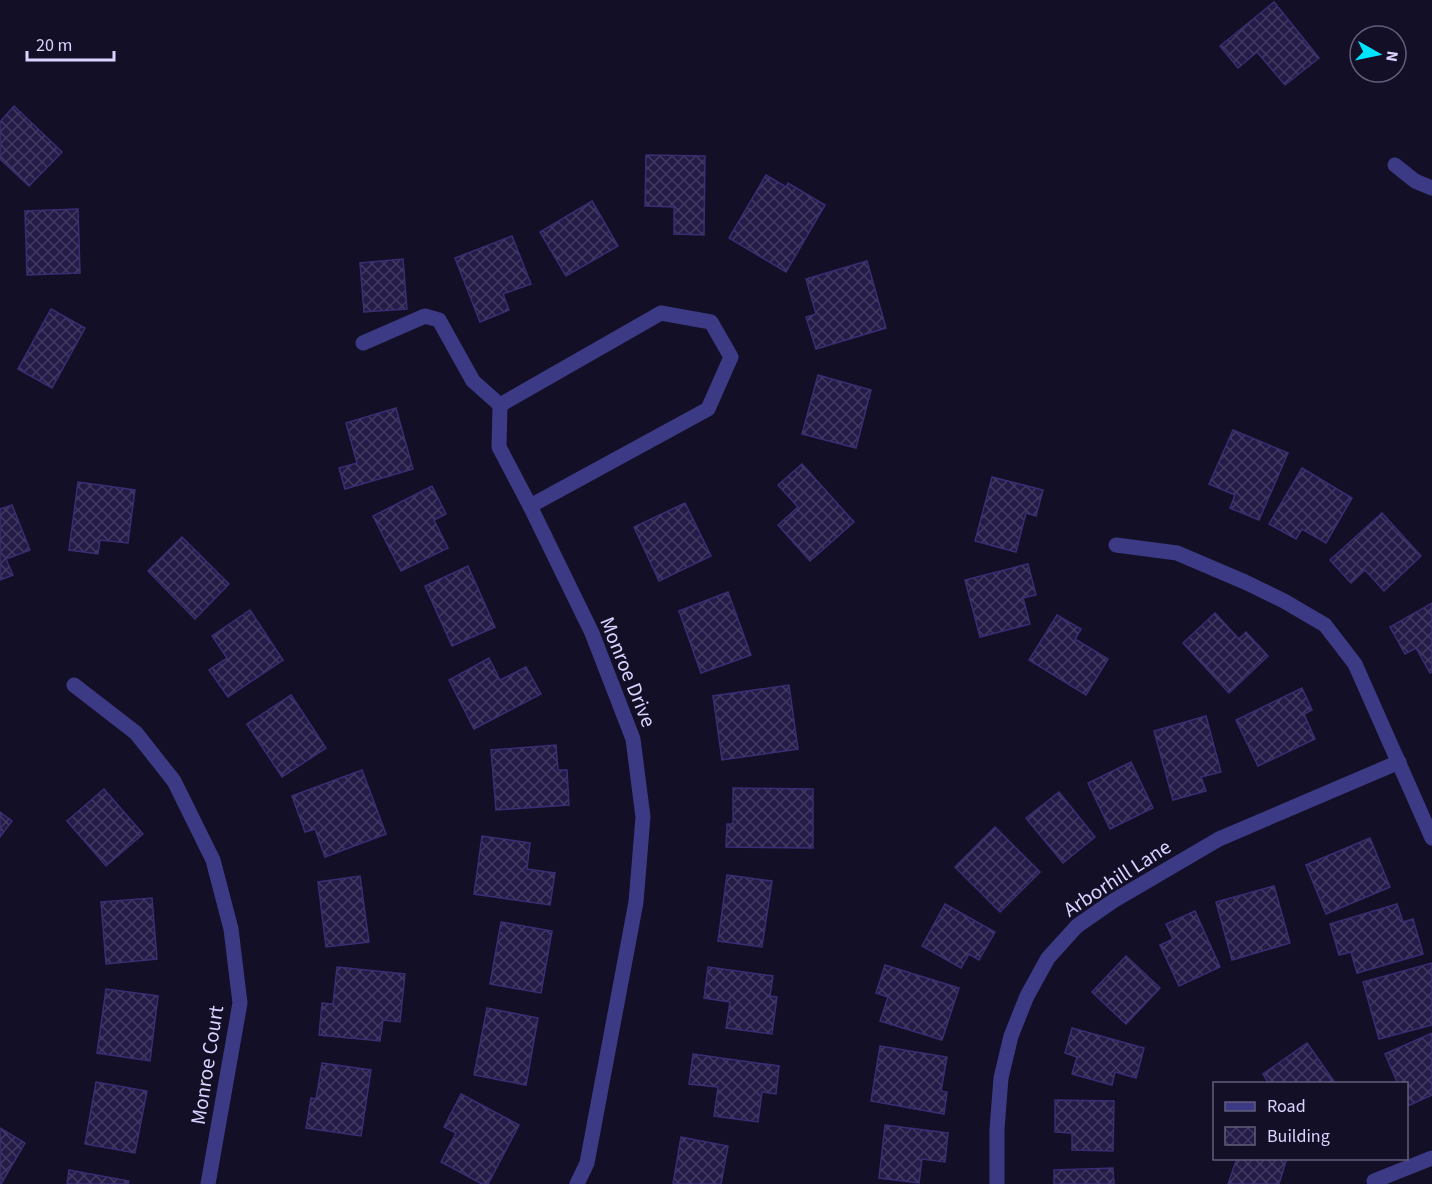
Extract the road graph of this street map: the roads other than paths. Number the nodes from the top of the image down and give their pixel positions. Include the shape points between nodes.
1 (1395, 165) dead end
2 (1432, 188) edge
3 (363, 343) dead end
4 (500, 405) junction
5 (530, 506) junction
6 (1116, 544) dead end
7 (74, 685) dead end
8 (1399, 762) junction
9 (1432, 838) edge
10 (1432, 1158) edge
11 (1374, 1181) dead end
12 (208, 1184) edge
13 (577, 1184) edge
14 (997, 1184) edge

1 - 2 street via 1415,181
3 - 4 street via 425,316 439,320 472,381
4 - 5 street, Monroe Drive via 499,447
4 - 5 street via 661,313 711,322 731,357 708,409
5 - 13 street, Monroe Drive via 592,633 633,739 643,817 636,903 587,1163
6 - 8 street via 1177,553 1284,601 1324,625 1355,664
7 - 12 street, Monroe Court via 136,733 174,781 213,860 231,929 240,1003
8 - 9 street
8 - 14 street, Arborhill Lane via 1220,839 1077,926 1048,958 1011,1036 1001,1078
10 - 11 street

